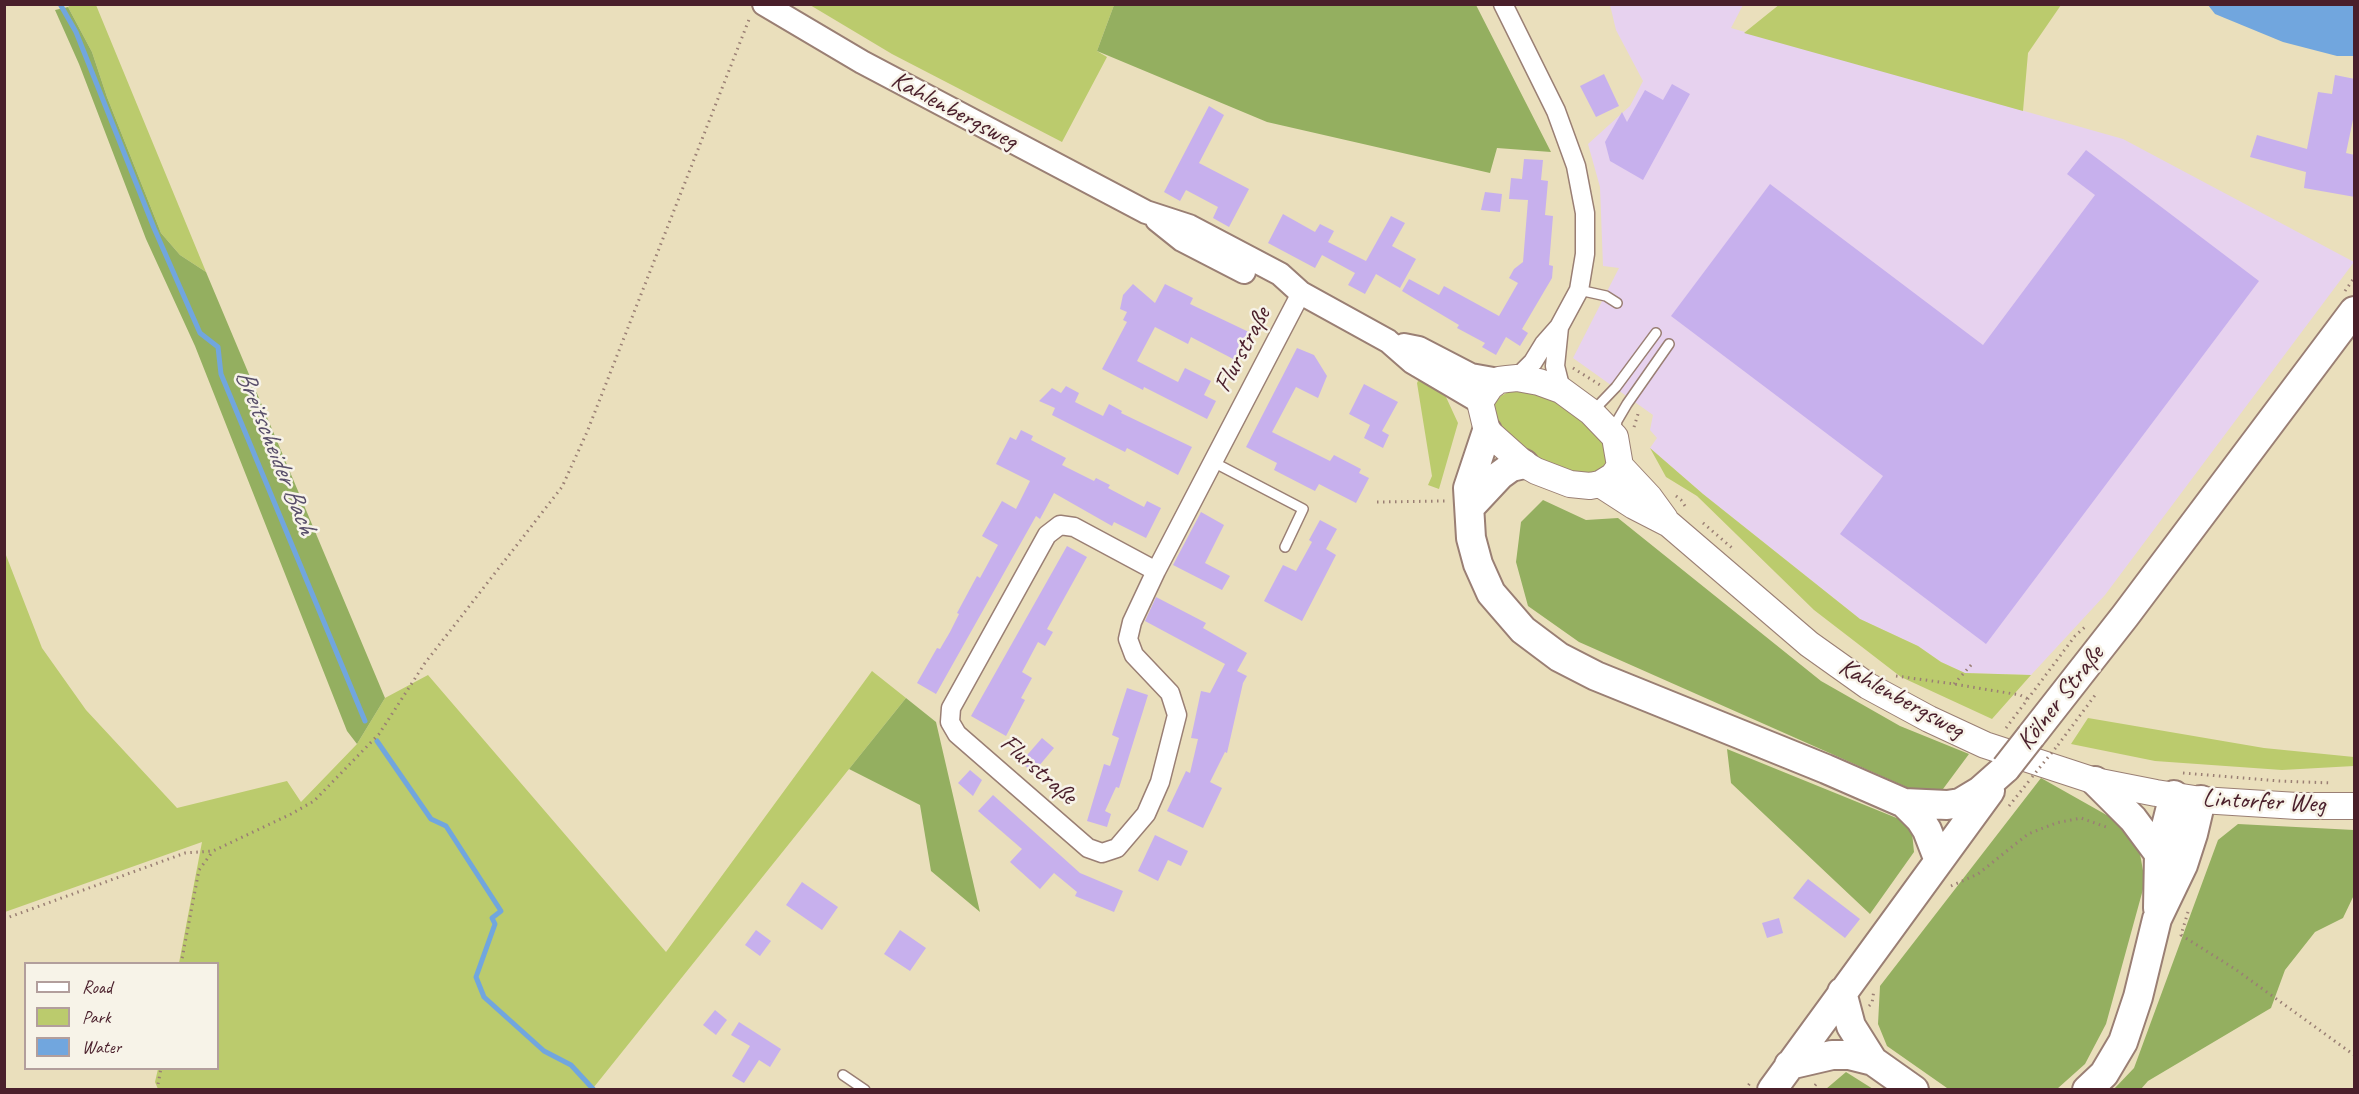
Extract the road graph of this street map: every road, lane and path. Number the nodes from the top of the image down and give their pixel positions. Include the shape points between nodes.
1 (1503, 4) edge
2 (757, 10) edge
3 (1579, 290) junction
4 (1301, 293) junction
5 (1617, 303) dead end
6 (2355, 311) edge
7 (1559, 327) junction
8 (1656, 333) dead end
9 (1388, 341) junction
10 (1669, 344) dead end
11 (1508, 379) junction
12 (1561, 390) junction
13 (1480, 402) junction
14 (1591, 412) junction
15 (1487, 431) junction
16 (1615, 438) junction
17 (1213, 462) junction
18 (1524, 464) junction
19 (1620, 466) junction
20 (1600, 484) junction
21 (1377, 502) dead end
22 (1471, 507) junction
23 (1695, 516) dead end
24 (1669, 524) junction
25 (1285, 547) dead end
26 (1738, 555) dead end
27 (1156, 571) junction
28 (1972, 664) dead end
29 (1890, 675) dead end
30 (1954, 684) junction
31 (2028, 699) dead end
32 (2040, 742) junction
33 (2058, 746) dead end
34 (2061, 752) dead end
35 (2019, 773) junction
36 (2095, 781) junction
37 (2333, 783) dead end
38 (2183, 789) junction
39 (1904, 803) junction
40 (2355, 806) edge
41 (2143, 830) junction
42 (213, 851) junction
43 (2159, 854) junction
44 (1939, 861) junction
45 (1945, 889) dead end
46 (2191, 902) dead end
47 (4, 919) edge
48 (2157, 919) junction
49 (181, 962) edge
50 (1842, 992) junction
51 (2355, 1055) edge
52 (1873, 1061) junction
53 (1789, 1065) junction
54 (161, 1070) edge
55 (843, 1075) dead end
56 (157, 1089) edge
57 (865, 1089) edge
58 (1772, 1089) edge
59 (1914, 1089) edge
60 (2087, 1089) edge

1 - 3 street via 1556,111 1576,166 1585,213 1585,254
2 - 4 street, Kahlenbergsweg via 1146,212 1182,240 1271,286
2 - 42 path via 562,488 425,663 379,734 314,801
3 - 5 lane via 1606,296
3 - 7 street
4 - 9 street, Kahlenbergsweg
4 - 17 street, Flurstraße
6 - 32 main road, Kölner Straße via 2133,607
7 - 11 street via 1533,362
7 - 12 street via 1555,366
8 - 14 lane via 1616,387
9 - 11 street, Kahlenbergsweg via 1419,348 1471,375
9 - 13 street, Kahlenbergsweg via 1412,362
10 - 16 lane via 1617,421
11 - 12 main road, Kahlenbergsweg via 1539,382
11 - 13 main road via 1490,387
12 - 14 main road, Kahlenbergsweg
13 - 15 main road
14 - 16 main road, Kahlenbergsweg
15 - 18 main road
15 - 22 main road via 1468,488
16 - 19 main road
17 - 25 lane via 1304,509
17 - 27 street, Flurstraße
18 - 20 main road via 1570,484
18 - 22 main road via 1500,475
19 - 20 main road
19 - 24 main road, Kahlenbergsweg
20 - 24 main road, Kahlenbergsweg
21 - 22 path via 1443,500
22 - 39 main road via 1471,538 1491,593 1523,630 1559,657 1596,676
23 - 26 path via 1726,540
24 - 36 main road, Kahlenbergsweg via 1809,644 1868,686 1985,745
27 - 27 street, Flurstraße via 1074,526 1060,525 1047,535 951,708 950,722 957,734 1088,848 1102,853 1117,848 1146,814 1160,782 1177,715 1170,693 1134,655 1128,639
28 - 30 path
29 - 30 path
30 - 31 path
32 - 34 path
32 - 35 main road, Kölner Straße, bridge
33 - 35 path, bridge
35 - 39 main road via 1960,803
35 - 44 main road, Kölner Straße
36 - 38 main road, Kahlenbergsweg
36 - 41 main road
37 - 38 path via 2279,781
38 - 40 main road, Lintorfer Weg via 2297,806
38 - 43 main road
38 - 48 main road via 2193,834
39 - 44 main road via 1927,830
41 - 43 main road
41 - 45 path via 2134,834 2081,818 2056,823 2028,834 1978,873
42 - 47 path via 185,853
42 - 49 path via 200,870
43 - 48 main road
44 - 50 main road, Kölner Straße
46 - 51 path via 2181,935
48 - 60 main road via 2123,1042 2104,1074
50 - 52 main road via 1851,1026
50 - 53 main road, Kölner Straße
52 - 53 main road via 1832,1055
52 - 59 main road
53 - 58 main road, Kölner Straße
54 - 56 path
55 - 57 lane

